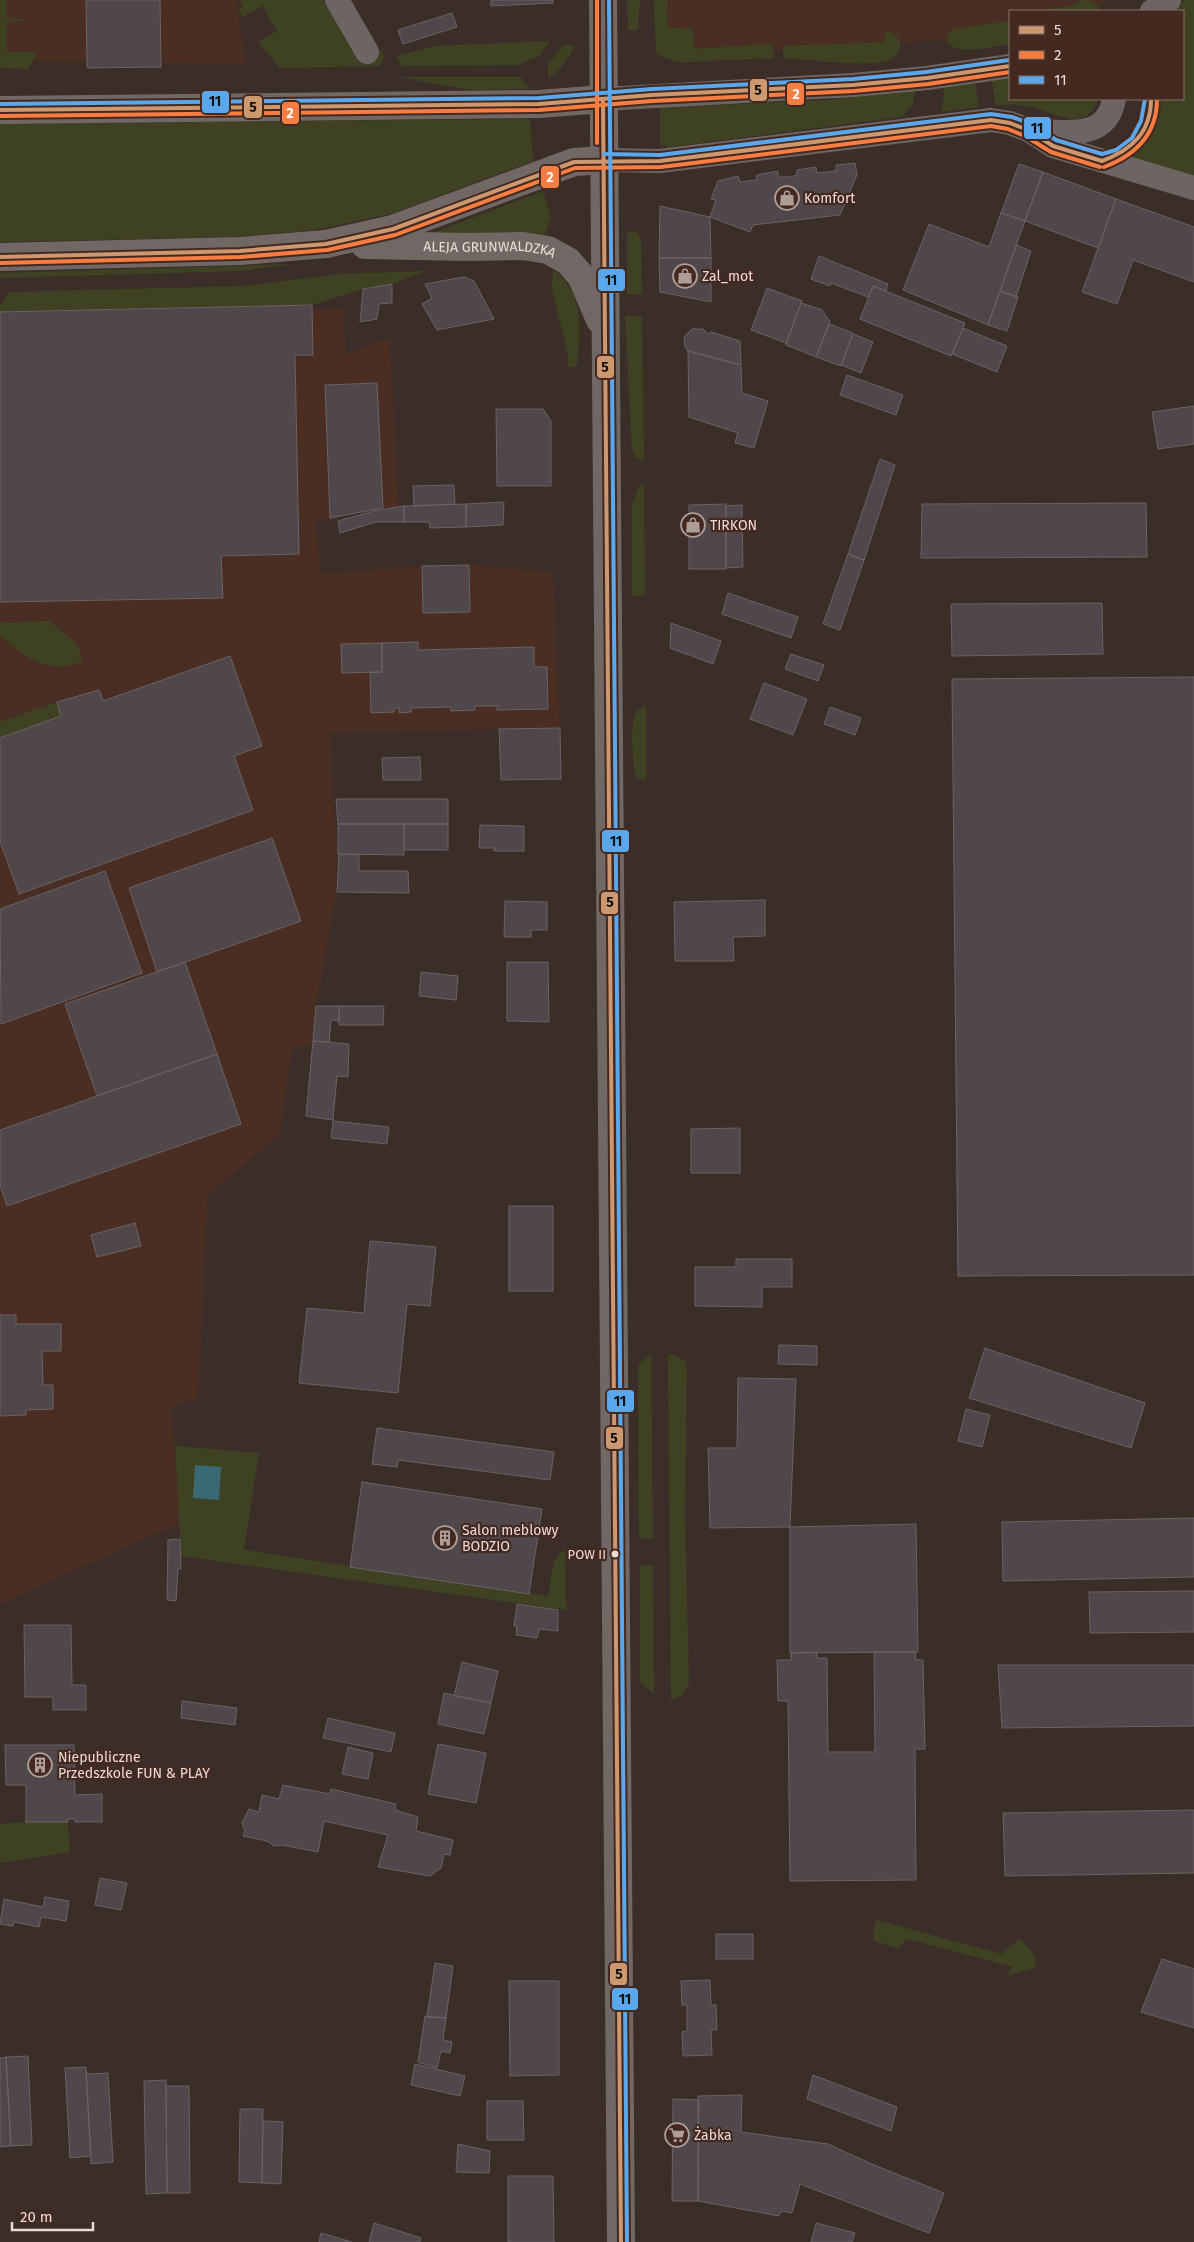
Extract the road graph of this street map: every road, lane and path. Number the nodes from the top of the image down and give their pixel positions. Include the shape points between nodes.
1 (337, 0) edge
2 (603, 0) edge
3 (1169, 0) edge
4 (1154, 10) edge
5 (367, 52) dead end
6 (1009, 66) edge
7 (603, 99) junction
8 (1114, 100) edge
9 (0, 110) edge
10 (1028, 130) junction
11 (604, 160) junction
12 (1194, 188) edge
13 (326, 244) junction
14 (0, 258) edge
15 (606, 334) junction
16 (621, 2242) edge

1 - 5 street
2 - 7 main road
3 - 4 street
6 - 7 street via 853,85
7 - 9 main road via 539,104
7 - 11 main road
8 - 10 street via 1106,119 1087,132
10 - 11 street via 991,120 660,161
10 - 12 street via 1053,146
11 - 13 main road, ALEJA GRUNWALDZKA via 574,162 393,229
11 - 15 main road
13 - 14 main road, ALEJA GRUNWALDZKA via 240,251
13 - 15 main road, ALEJA GRUNWALDZKA via 523,246 548,250 568,261 581,276
15 - 16 main road

